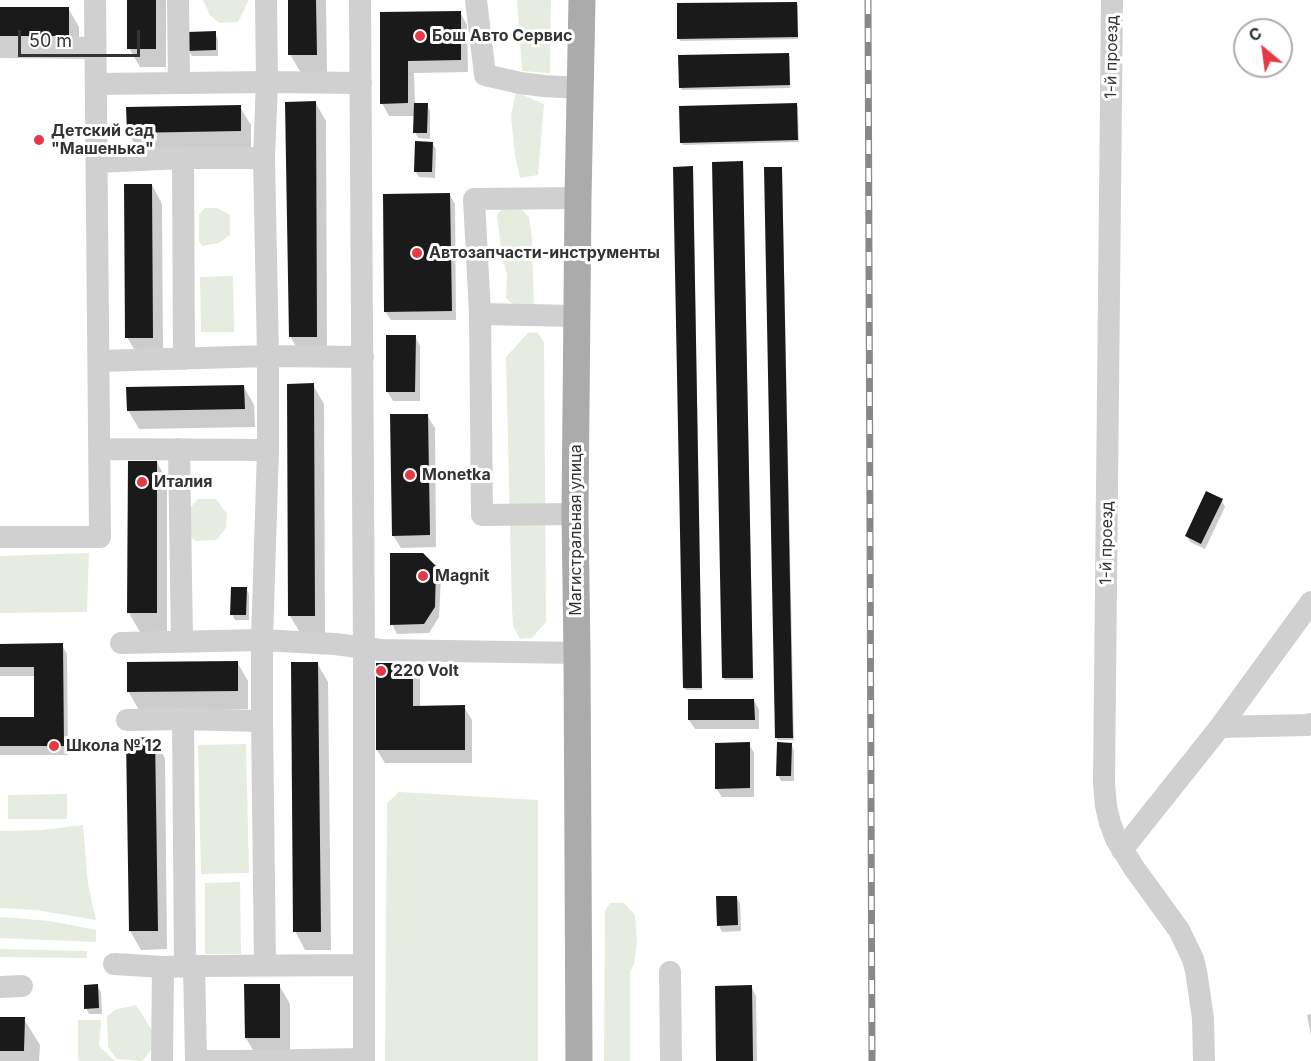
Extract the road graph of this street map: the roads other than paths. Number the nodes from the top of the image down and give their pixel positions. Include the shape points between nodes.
1 (95, 0) edge
2 (178, 0) edge
3 (266, 0) edge
4 (360, 0) edge
5 (477, 0) edge
6 (582, 0) edge
7 (1112, 0) edge
8 (0, 47) edge
9 (96, 48) junction
10 (267, 82) junction
11 (179, 83) junction
12 (361, 83) junction
13 (96, 84) junction
14 (580, 88) junction
15 (183, 158) junction
16 (264, 158) junction
17 (97, 162) junction
18 (578, 198) junction
19 (480, 314) junction
20 (576, 316) junction
21 (268, 356) junction
22 (363, 357) junction
23 (184, 359) junction
24 (99, 361) junction
25 (100, 449) junction
26 (179, 449) junction
27 (268, 450) junction
28 (575, 514) junction
29 (0, 537) edge
30 (1311, 602) edge
31 (262, 640) junction
32 (182, 641) junction
33 (121, 643) dead end
34 (364, 648) junction
35 (577, 653) junction
36 (183, 719) junction
37 (127, 720) dead end
38 (262, 721) junction
39 (1311, 724) edge
40 (1220, 728) junction
41 (1122, 850) junction
42 (114, 964) dead end
43 (265, 964) junction
44 (364, 965) junction
45 (181, 966) junction
46 (670, 972) dead end
47 (196, 1060) edge
48 (364, 1060) edge
49 (162, 1061) edge
50 (241, 1061) edge
51 (579, 1061) edge
52 (671, 1061) edge
53 (1204, 1061) edge

1 - 9 street
2 - 11 street
3 - 10 street
4 - 12 street
5 - 14 street via 485,75 520,83
6 - 14 main road, Магистральная улица
7 - 41 street, 1-й проезд via 1104,775 1110,823
8 - 9 street
9 - 13 street
10 - 11 street
10 - 12 street
10 - 16 street
11 - 13 street
12 - 22 street
13 - 17 street
14 - 18 main road, Магистральная улица
15 - 16 street
15 - 17 street
15 - 23 street
16 - 21 street
17 - 24 street
18 - 19 street via 474,199
18 - 20 main road, Магистральная улица
19 - 20 street
19 - 28 street via 482,515
20 - 28 main road, Магистральная улица
21 - 22 street
21 - 23 street
21 - 27 street
22 - 34 street
23 - 24 street
24 - 25 street
25 - 26 street
25 - 29 street via 100,537
26 - 27 street
26 - 32 street
27 - 31 street
28 - 35 main road, Магистральная улица
30 - 40 street
31 - 32 street
31 - 34 street
31 - 38 street
32 - 33 street
34 - 35 street
34 - 44 street
35 - 51 main road, Магистральная улица
36 - 37 street
36 - 38 street
36 - 45 street
38 - 43 street
39 - 40 street
40 - 41 street
41 - 53 street, 1-й проезд via 1177,927 1193,959 1203,1018
42 - 45 street
43 - 44 street
43 - 45 street
44 - 48 street
45 - 47 street
45 - 49 street
46 - 52 street
47 - 50 street
48 - 50 street

